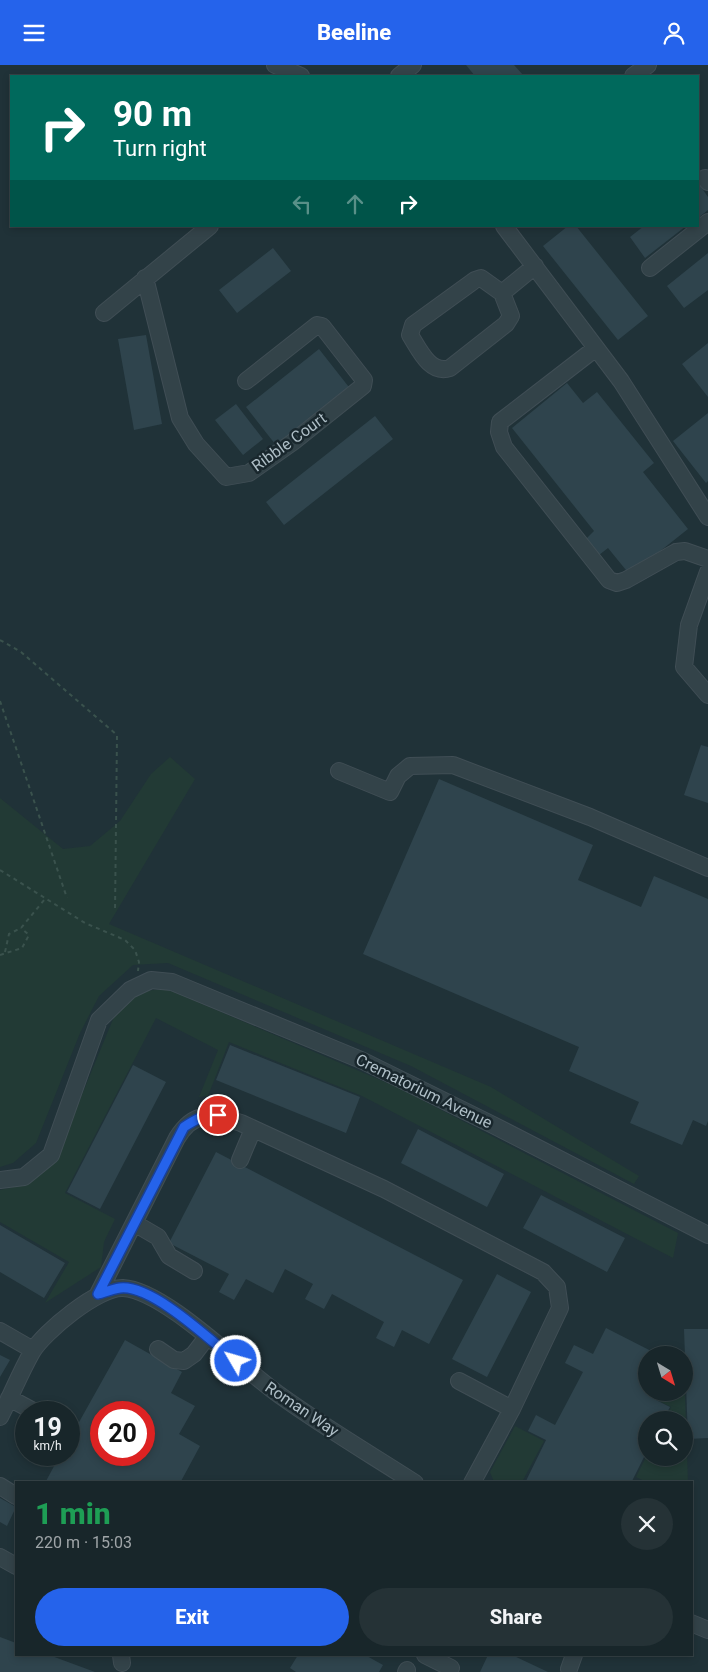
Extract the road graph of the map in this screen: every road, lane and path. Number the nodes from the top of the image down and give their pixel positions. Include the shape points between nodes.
1 (275, 65) edge
2 (413, 65) edge
3 (648, 65) edge
4 (299, 75) edge
5 (400, 75) edge
6 (634, 75) edge
7 (708, 222) edge
8 (209, 227) edge
9 (505, 227) edge
10 (534, 266) junction
11 (650, 268) dead end
12 (145, 278) junction
13 (502, 293) junction
14 (104, 313) dead end
15 (596, 348) junction
16 (246, 381) dead end
17 (708, 517) edge
18 (708, 559) edge
19 (708, 572) edge
20 (0, 640) edge
21 (708, 695) edge
22 (0, 701) edge
23 (339, 771) dead end
24 (708, 868) edge
25 (0, 870) edge
26 (67, 898) dead end
27 (45, 899) junction
28 (115, 912) dead end
29 (21, 928) junction
30 (5, 952) junction
31 (0, 955) edge
32 (130, 990) junction
33 (253, 1129) junction
34 (240, 1160) dead end
35 (0, 1180) edge
36 (134, 1223) junction
37 (708, 1235) edge
38 (194, 1271) dead end
39 (98, 1294) junction
40 (0, 1331) edge
41 (207, 1337) junction
42 (158, 1349) dead end
43 (33, 1350) junction
44 (459, 1381) dead end
45 (9, 1398) junction
46 (15, 1401) edge
47 (512, 1409) junction
48 (0, 1417) edge
49 (412, 1481) edge
50 (473, 1481) edge
51 (0, 1486) edge
52 (15, 1495) edge
53 (0, 1557) edge
54 (15, 1565) edge
55 (0, 1570) edge
56 (693, 1624) edge
57 (708, 1629) edge
58 (428, 1656) edge
59 (453, 1665) edge

1 - 4 lane
2 - 5 lane
3 - 6 lane
7 - 11 lane
8 - 12 lane
9 - 10 lane
10 - 13 lane
10 - 15 lane
12 - 14 lane
12 - 16 lane, Ribble Court via 180,418 196,444 226,477 249,473 286,447 363,386 364,380 322,326 317,325
13 - 13 lane via 511,316 506,324 450,368 444,371 431,366 410,335 413,325 475,280 481,278
15 - 17 lane via 621,381
15 - 18 lane via 500,422 499,432 504,447 609,580 617,583 626,580 676,551
19 - 21 lane via 689,625 684,667
20 - 28 path via 21,652 117,735
22 - 26 path
23 - 24 lane via 390,791 398,776 410,766 452,765 590,817
25 - 27 path
27 - 29 path
27 - 32 path via 85,923 126,940 136,950 139,963
29 - 30 path via 9,934
29 - 30 path via 29,935 22,948
30 - 31 path
32 - 35 lane via 99,1020 51,1155 24,1177
32 - 37 lane, Crematorium Avenue via 151,980 172,982 361,1060
33 - 34 lane
33 - 36 lane via 218,1115 201,1117 184,1127
33 - 47 lane via 410,1203 543,1272 557,1287 560,1308
36 - 38 lane via 158,1237 169,1256
36 - 39 lane
39 - 41 lane, Roman Way via 122,1287 144,1293 165,1304
39 - 43 lane, Roman Way via 68,1315
40 - 43 lane
41 - 42 lane via 184,1361 174,1360
41 - 49 lane, Roman Way via 280,1396
43 - 45 lane, Roman Way
44 - 47 lane
45 - 46 lane
45 - 48 lane, Roman Way
47 - 50 lane
51 - 52 lane
53 - 54 lane
53 - 55 lane
56 - 57 lane
58 - 59 lane

